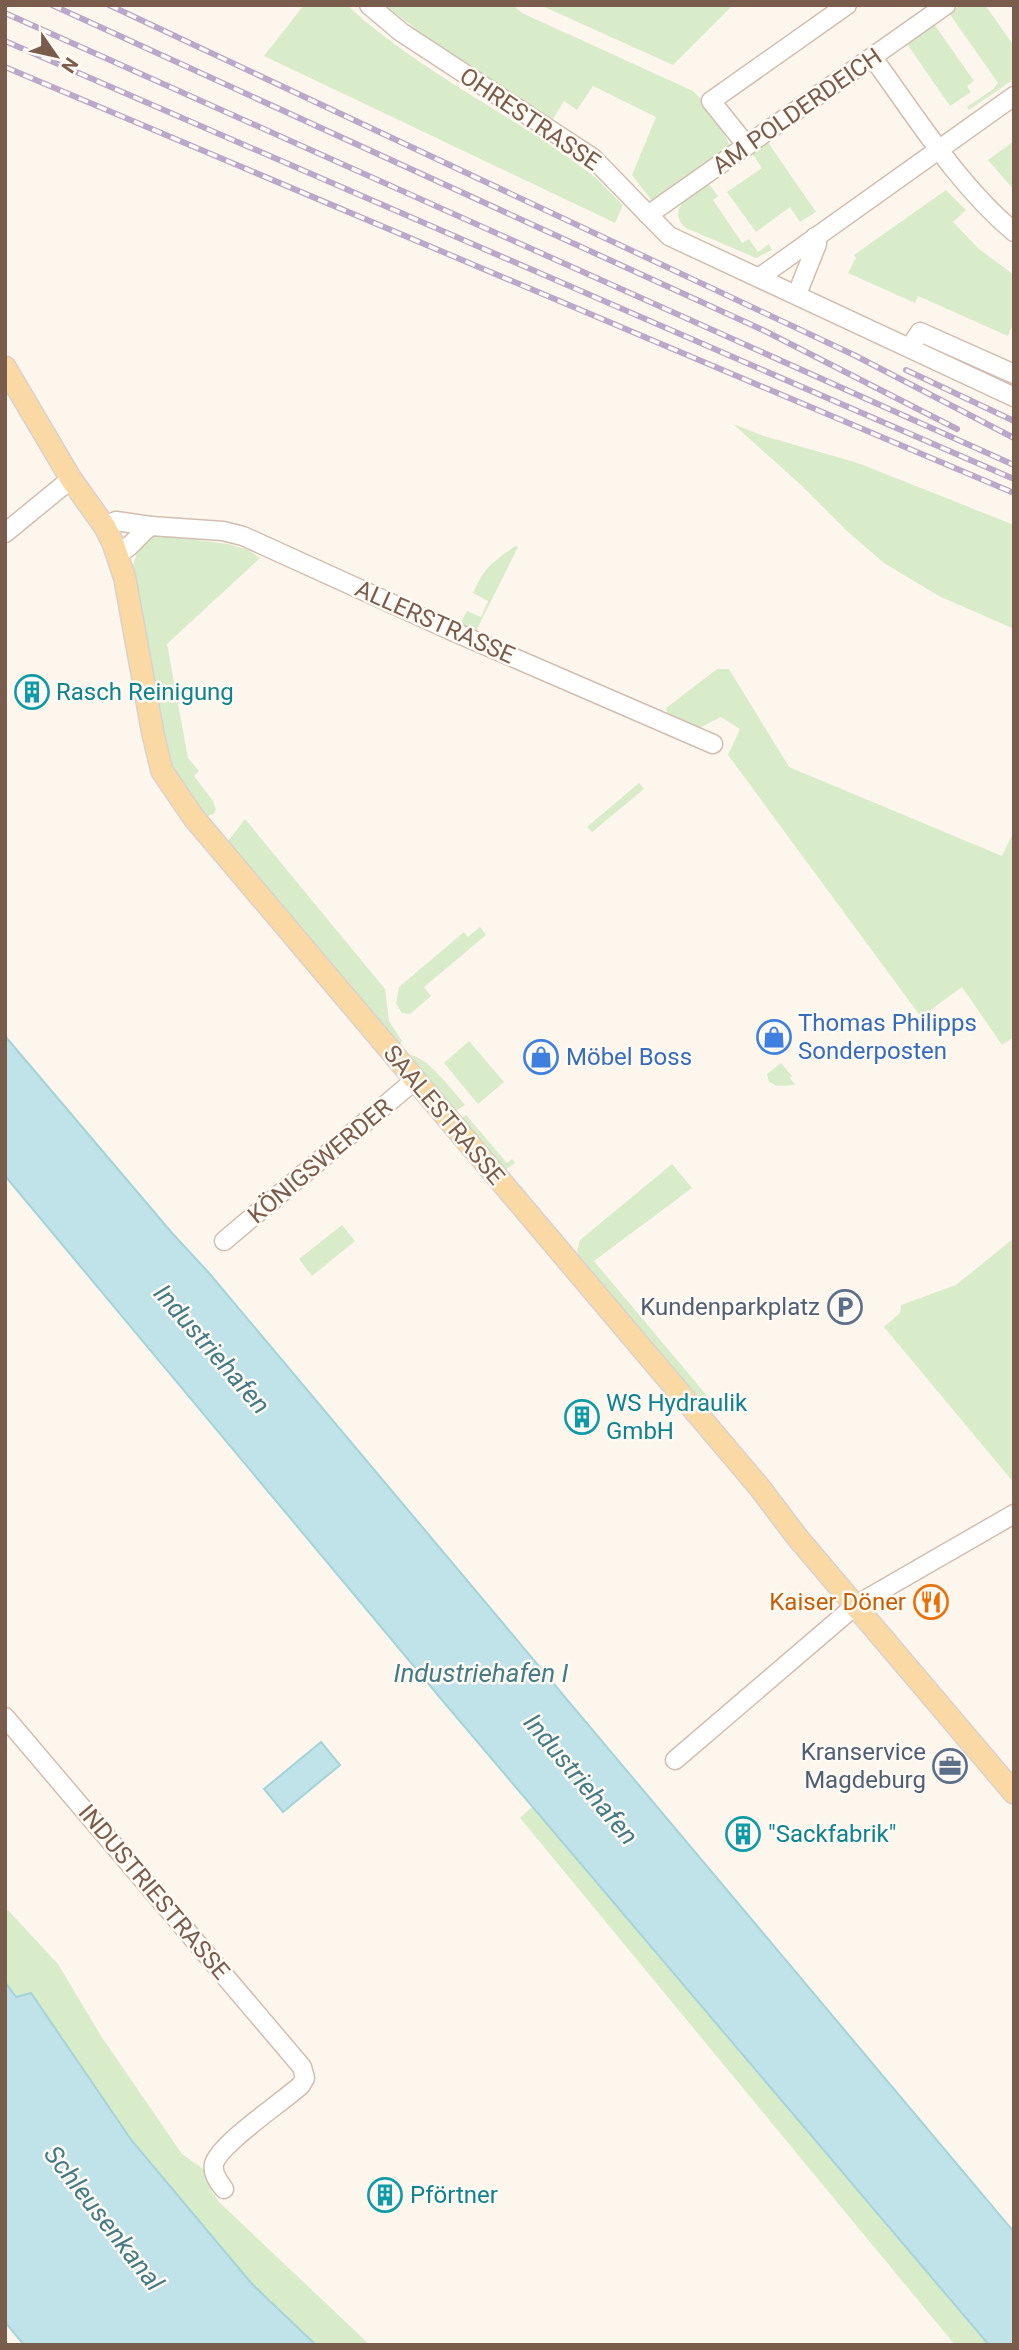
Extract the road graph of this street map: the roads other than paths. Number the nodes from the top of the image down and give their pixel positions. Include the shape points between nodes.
1 (369, 5) edge
2 (847, 5) edge
3 (946, 5) edge
4 (873, 58) junction
5 (1014, 96) edge
6 (747, 146) junction
7 (939, 150) junction
8 (648, 215) junction
9 (1014, 232) edge
10 (815, 237) junction
11 (760, 277) junction
12 (797, 294) junction
13 (910, 347) junction
14 (5, 367) edge
15 (1014, 374) edge
16 (1014, 397) edge
17 (71, 479) junction
18 (151, 526) junction
19 (105, 527) junction
20 (5, 533) edge
21 (117, 554) junction
22 (713, 744) dead end
23 (415, 1080) junction
24 (224, 1241) dead end
25 (1014, 1514) edge
26 (856, 1605) junction
27 (5, 1717) edge
28 (675, 1760) dead end
29 (1014, 1793) edge
30 (224, 2189) dead end

1 - 8 street, OHRESTRASSE via 401,32 593,158
2 - 6 street via 711,101
3 - 4 street, AM POLDERDEICH
4 - 6 street, AM POLDERDEICH
4 - 7 street
5 - 7 street
6 - 8 street, AM POLDERDEICH
7 - 9 street
7 - 10 street
8 - 11 street, OHRESTRASSE via 669,236
10 - 11 street
10 - 12 street via 817,244
11 - 12 street, OHRESTRASSE
12 - 13 street, OHRESTRASSE
13 - 15 street via 919,332
13 - 16 street, OHRESTRASSE
14 - 17 main road, SAALESTRASSE
17 - 19 main road, SAALESTRASSE
17 - 20 street
18 - 19 street, ALLERSTRASSE via 116,521
18 - 21 street
18 - 22 street, ALLERSTRASSE via 243,536
19 - 21 main road, SAALESTRASSE
21 - 23 main road, SAALESTRASSE via 162,771 194,818
23 - 24 street, KÖNIGSWERDER
23 - 26 main road, SAALESTRASSE
25 - 26 street
26 - 28 street
26 - 29 main road, SAALESTRASSE
27 - 30 street, INDUSTRIESTRASSE via 303,2067 301,2085 216,2158 214,2173

